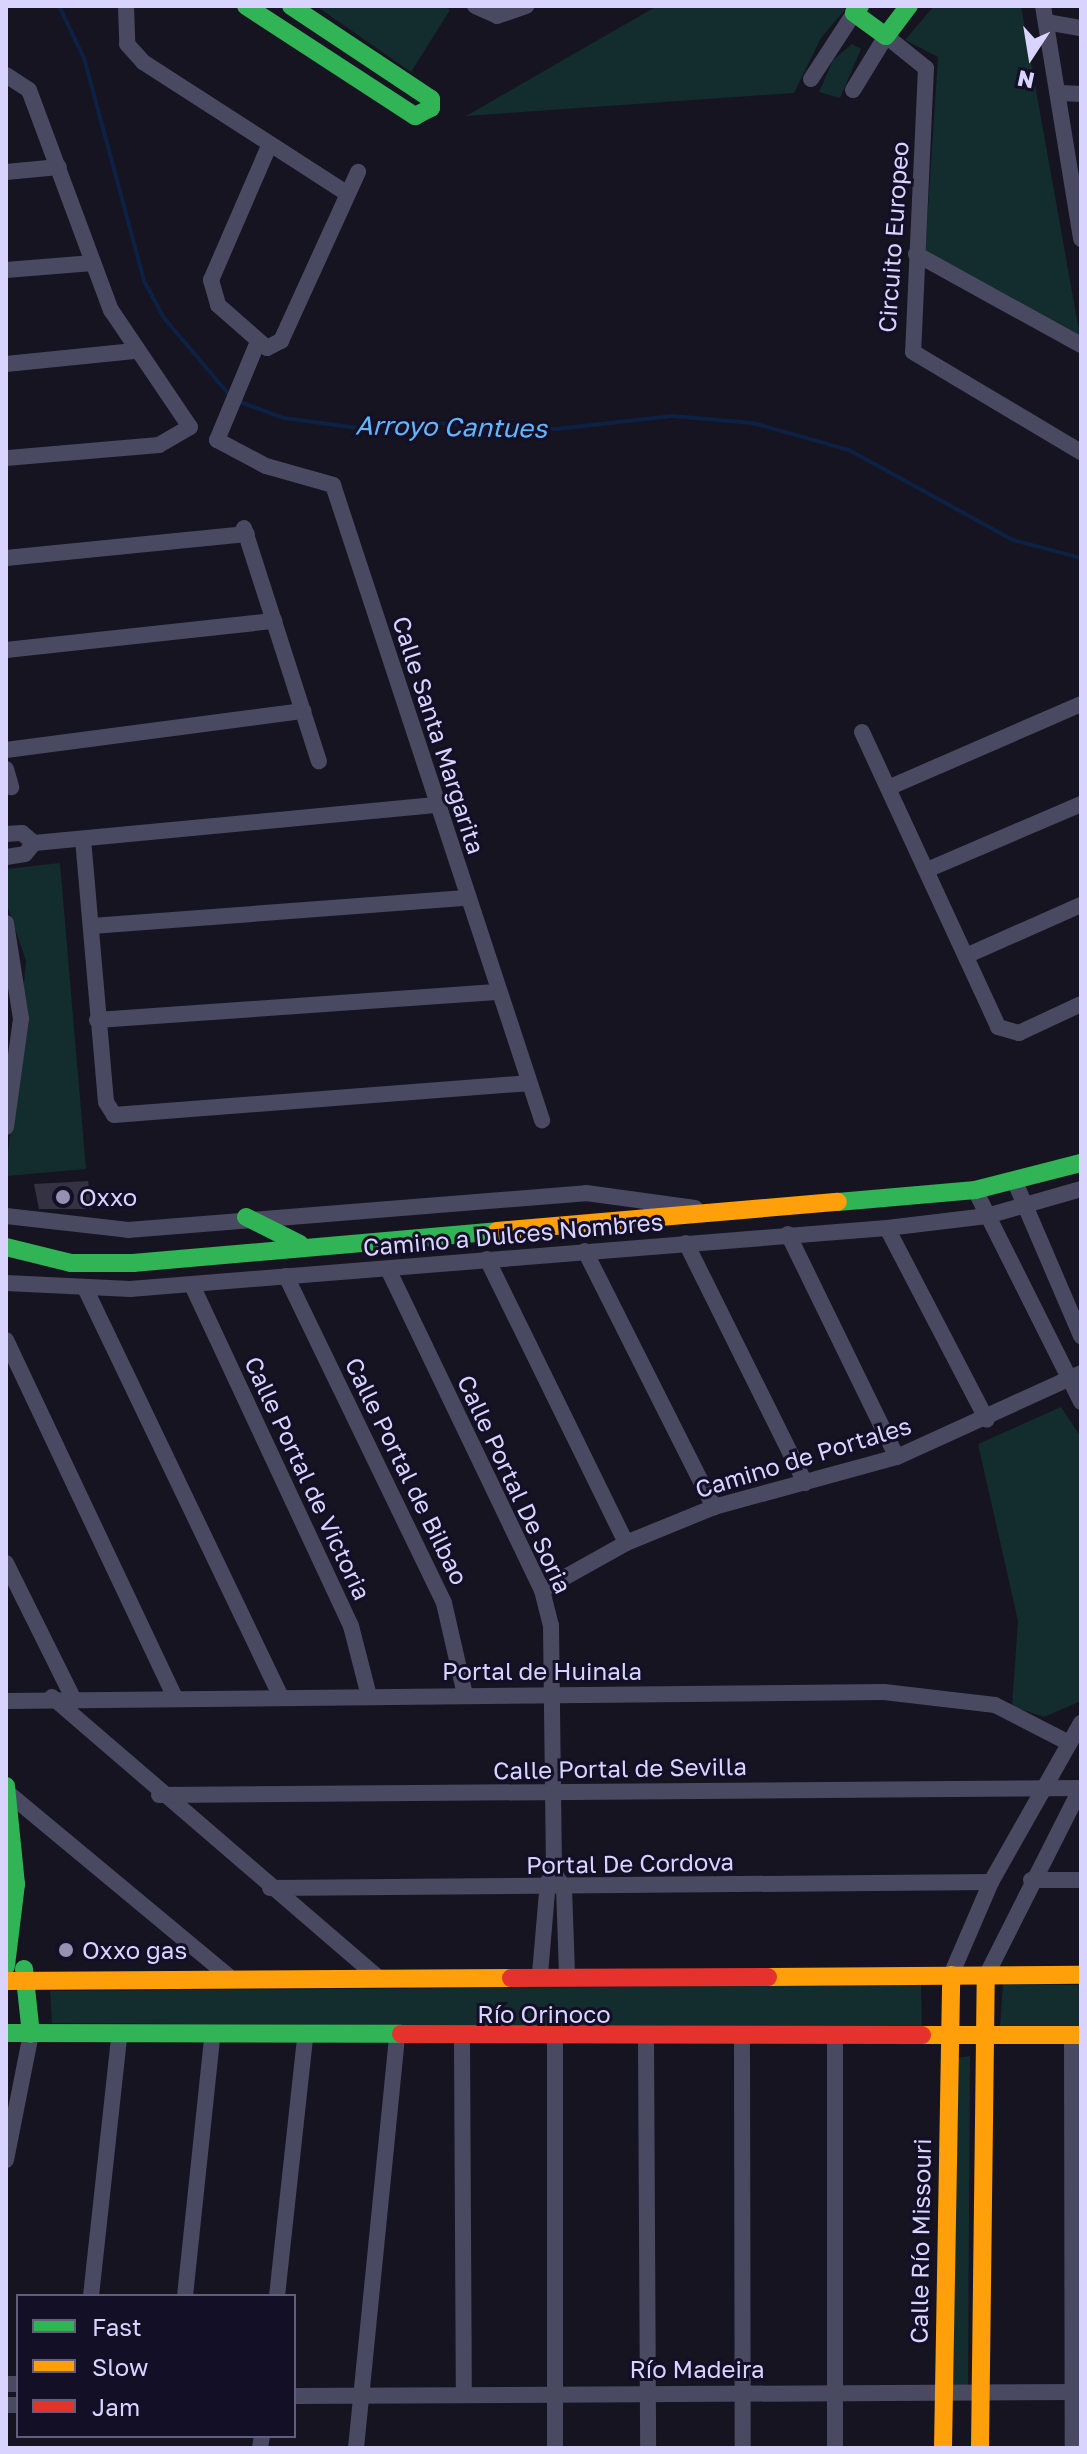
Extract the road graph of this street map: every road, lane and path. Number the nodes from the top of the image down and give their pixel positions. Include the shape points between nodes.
1 (126, 6) edge
2 (246, 6) edge
3 (291, 6) edge
4 (475, 6) edge
5 (526, 6) edge
6 (909, 6) edge
7 (857, 10) edge
8 (1045, 14) edge
9 (1081, 28) edge
10 (886, 36) junction
11 (13, 77) edge
12 (811, 79) dead end
13 (853, 90) dead end
14 (1060, 93) junction
15 (1081, 94) edge
16 (269, 146) junction
17 (59, 167) junction
18 (6, 172) edge
19 (358, 172) dead end
20 (345, 192) junction
21 (1081, 239) edge
22 (916, 254) junction
23 (93, 263) junction
24 (6, 270) edge
25 (257, 344) junction
26 (1081, 345) edge
27 (134, 351) junction
28 (6, 364) edge
29 (1081, 452) edge
30 (6, 458) edge
31 (6, 558) edge
32 (274, 621) junction
33 (6, 650) edge
34 (1081, 704) edge
35 (303, 711) junction
36 (862, 732) dead end
37 (6, 750) edge
38 (319, 761) dead end
39 (6, 769) edge
40 (11, 787) dead end
41 (888, 788) junction
42 (1081, 804) edge
43 (435, 805) junction
44 (6, 834) edge
45 (83, 839) junction
46 (34, 843) junction
47 (6, 857) edge
48 (927, 870) junction
49 (466, 898) junction
50 (1081, 905) edge
51 (6, 923) edge
52 (92, 926) junction
53 (968, 955) junction
54 (496, 992) junction
55 (1081, 1004) edge
56 (97, 1020) junction
57 (528, 1083) junction
58 (542, 1120) dead end
59 (6, 1127) edge
60 (1081, 1163) edge
61 (1015, 1182) junction
62 (1081, 1189) edge
63 (975, 1190) junction
64 (1023, 1207) junction
65 (716, 1212) junction
66 (6, 1216) edge
67 (987, 1216) junction
68 (246, 1217) junction
69 (887, 1228) junction
70 (788, 1234) junction
71 (686, 1243) junction
72 (301, 1245) junction
73 (6, 1247) edge
74 (585, 1251) junction
75 (487, 1259) junction
76 (388, 1269) junction
77 (286, 1276) junction
78 (6, 1283) edge
79 (192, 1285) junction
80 (86, 1290) junction
81 (1081, 1336) edge
82 (6, 1340) edge
83 (1075, 1376) edge
84 (1081, 1402) edge
85 (987, 1420) junction
86 (897, 1457) junction
87 (805, 1483) junction
88 (714, 1507) junction
89 (626, 1543) junction
90 (6, 1563) edge
91 (542, 1590) junction
92 (174, 1695) junction
93 (280, 1695) junction
94 (465, 1695) junction
95 (556, 1695) junction
96 (72, 1696) junction
97 (369, 1696) junction
98 (52, 1697) junction
99 (6, 1701) edge
100 (1081, 1723) edge
101 (1069, 1743) junction
102 (1045, 1787) junction
103 (1081, 1788) edge
104 (7, 1790) edge
105 (556, 1793) junction
106 (159, 1795) junction
107 (554, 1873) junction
108 (1031, 1880) junction
109 (1081, 1880) edge
110 (991, 1882) junction
111 (11, 1884) edge
112 (270, 1888) junction
113 (542, 1888) junction
114 (564, 1888) junction
115 (10, 1958) edge
116 (540, 1974) junction
117 (567, 1974) junction
118 (227, 1975) junction
119 (951, 1975) junction
120 (1081, 1975) edge
121 (376, 1976) junction
122 (986, 1976) junction
123 (6, 1981) edge
124 (26, 1981) junction
125 (6, 2033) edge
126 (31, 2034) junction
127 (947, 2035) junction
128 (980, 2035) junction
129 (1077, 2035) edge
130 (119, 2037) junction
131 (212, 2037) junction
132 (305, 2038) junction
133 (397, 2038) junction
134 (462, 2038) junction
135 (555, 2038) junction
136 (646, 2038) junction
137 (742, 2039) junction
138 (835, 2039) junction
139 (7, 2137) edge
140 (6, 2160) edge
141 (91, 2294) edge
142 (185, 2294) edge
143 (277, 2294) edge
144 (363, 2391) junction
145 (464, 2392) junction
146 (1077, 2392) edge
147 (648, 2393) junction
148 (835, 2393) junction
149 (943, 2393) junction
150 (980, 2393) junction
151 (296, 2394) edge
152 (556, 2394) junction
153 (742, 2394) junction
154 (356, 2448) edge
155 (555, 2448) edge
156 (648, 2448) edge
157 (743, 2448) edge
158 (835, 2448) edge
159 (943, 2448) edge
160 (980, 2448) edge
161 (1073, 2448) edge

1 - 16 street via 125,35 134,54
2 - 3 street via 426,113 431,99
4 - 5 street via 497,16
6 - 10 street
7 - 10 street, Circuito Europeo
7 - 12 street
8 - 9 street
8 - 14 street
10 - 13 street
10 - 22 street, Circuito Europeo via 922,60 928,80
11 - 17 street
14 - 15 street
14 - 21 street
16 - 20 street
16 - 25 street via 211,280 218,305
17 - 18 street
17 - 23 street
19 - 20 street
20 - 25 street via 281,341
22 - 26 street
22 - 29 street, Circuito Europeo via 913,352
23 - 24 street
23 - 27 street
25 - 43 street, Calle Santa Margarita via 217,440 266,466 333,485
27 - 28 street
27 - 30 street via 190,427 159,445
31 - 32 street via 246,531
32 - 33 street
32 - 35 street
34 - 41 street
35 - 37 street
35 - 38 street
36 - 41 street
39 - 40 street
41 - 48 street
42 - 48 street
43 - 45 street
43 - 49 street, Calle Santa Margarita
44 - 46 street via 22,833
45 - 46 street
45 - 52 street
46 - 47 street via 25,854
48 - 53 street
49 - 52 street
49 - 54 street, Calle Santa Margarita
50 - 53 street
51 - 59 street via 21,1019
52 - 56 street
53 - 55 street via 1007,1034
54 - 56 street
54 - 57 street, Calle Santa Margarita
56 - 57 street via 106,1102 124,1118
57 - 58 street, Calle Santa Margarita
60 - 61 street, Camino a Dulces Nombres
61 - 63 street, Camino a Dulces Nombres
61 - 64 street
62 - 64 street, Camino a Dulces Nombres
63 - 65 street, Camino a Dulces Nombres
63 - 67 street
64 - 67 street, Camino a Dulces Nombres
64 - 81 street
65 - 68 street via 586,1193
65 - 72 street, Camino a Dulces Nombres
66 - 68 street via 94,1230
67 - 69 street, Camino a Dulces Nombres
67 - 83 street
68 - 72 street
69 - 70 street, Camino a Dulces Nombres
69 - 85 street
70 - 71 street, Camino a Dulces Nombres
70 - 86 street
71 - 74 street, Camino a Dulces Nombres
71 - 87 street
72 - 73 street, Camino a Dulces Nombres via 103,1264
74 - 75 street, Camino a Dulces Nombres
74 - 88 street
75 - 76 street, Camino a Dulces Nombres
75 - 89 street
76 - 77 street, Camino a Dulces Nombres
76 - 91 street, Calle Portal De Soria
77 - 79 street, Camino a Dulces Nombres
77 - 94 street, Calle Portal de Bilbao via 440,1592
78 - 80 street, Camino a Dulces Nombres
79 - 80 street, Camino a Dulces Nombres
79 - 97 street, Calle Portal de Victoria via 351,1626
80 - 93 street
82 - 92 street
83 - 84 street
83 - 85 street, Camino de Portales
85 - 86 street, Camino de Portales
86 - 87 street, Camino de Portales
87 - 88 street, Camino de Portales
88 - 89 street, Camino de Portales
89 - 91 street, Camino de Portales
90 - 96 street
91 - 95 street, Calle Portal De Soria
92 - 93 street, Portal de Huinala
92 - 96 street, Portal de Huinala
93 - 97 street, Portal de Huinala
94 - 95 street, Portal de Huinala
94 - 97 street, Portal de Huinala
95 - 101 street, Portal de Huinala via 948,1696 995,1705
95 - 105 street, Calle Portal De Soria
96 - 98 street, Portal de Huinala
98 - 99 street, Portal de Huinala
98 - 106 street
100 - 101 street
101 - 102 street
102 - 103 street, Calle Portal de Sevilla
102 - 105 street, Calle Portal de Sevilla
102 - 110 street
103 - 108 street
104 - 111 street
104 - 118 street
105 - 106 street, Calle Portal de Sevilla
105 - 107 street, Calle Portal De Soria
106 - 112 street
107 - 113 street
107 - 114 street
108 - 109 street
108 - 122 street
110 - 114 street, Portal De Cordova
110 - 119 street
111 - 115 street
112 - 113 street, Portal De Cordova
112 - 121 street
113 - 114 street, Portal De Cordova
113 - 116 street
114 - 117 street
115 - 124 street
116 - 117 street, Río Orinoco
116 - 121 street, Río Orinoco
117 - 119 street, Río Orinoco
118 - 121 street, Río Orinoco
118 - 124 street, Río Orinoco
119 - 122 street, Río Orinoco
119 - 127 street, Calle Río Missouri
120 - 122 street, Río Orinoco
122 - 128 street
123 - 124 street, Río Orinoco
124 - 126 street
125 - 126 street, Río Orinoco
126 - 130 street, Río Orinoco
126 - 139 street
127 - 128 street, Río Orinoco
127 - 138 street, Río Orinoco
127 - 149 street, Calle Río Missouri
128 - 129 street, Río Orinoco
128 - 150 street
129 - 146 street
130 - 131 street, Río Orinoco
130 - 141 street
131 - 132 street, Río Orinoco
131 - 142 street
132 - 133 street, Río Orinoco
132 - 143 street
133 - 134 street, Río Orinoco
133 - 144 street
134 - 135 street, Río Orinoco
134 - 145 street
135 - 136 street, Río Orinoco
135 - 152 street
136 - 137 street, Río Orinoco
136 - 147 street
137 - 138 street, Río Orinoco
137 - 153 street
138 - 148 street
139 - 140 street
144 - 145 street, Río Madeira
144 - 151 street, Río Madeira
144 - 154 street
145 - 152 street, Río Madeira
146 - 150 street, Río Madeira
146 - 161 street
147 - 152 street, Río Madeira
147 - 153 street, Río Madeira
147 - 156 street
148 - 149 street, Río Madeira
148 - 153 street, Río Madeira
148 - 158 street
149 - 150 street, Río Madeira
149 - 159 street, Calle Río Missouri
150 - 160 street
152 - 155 street
153 - 157 street

